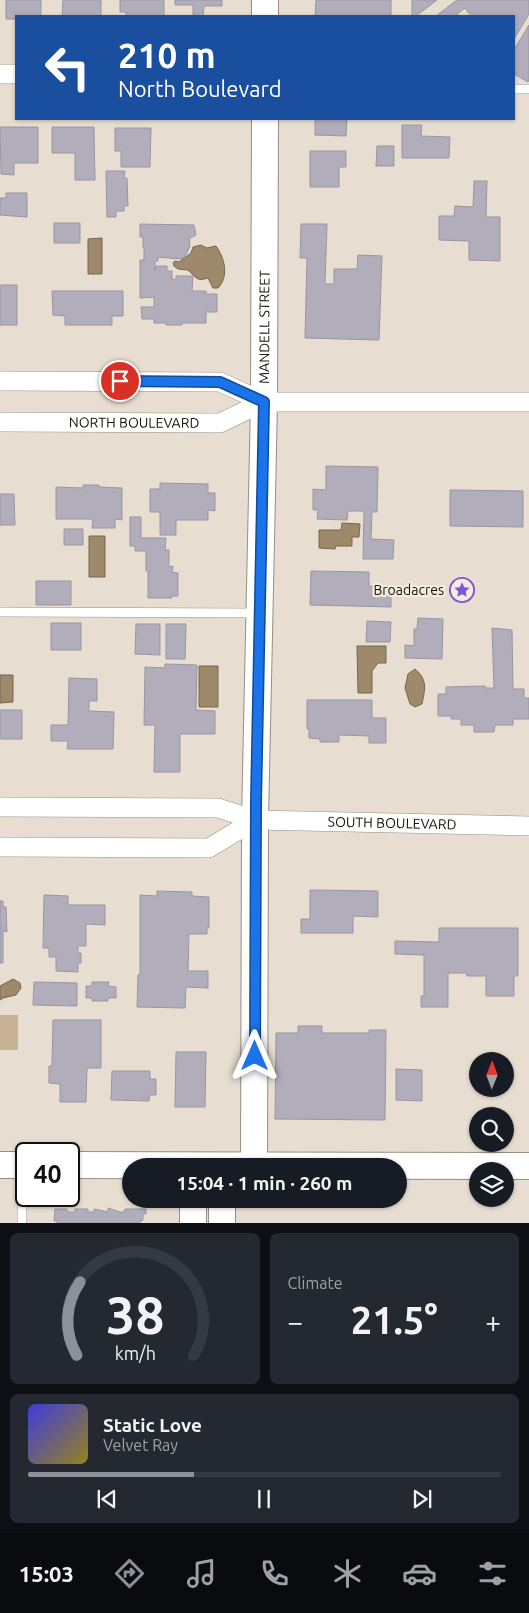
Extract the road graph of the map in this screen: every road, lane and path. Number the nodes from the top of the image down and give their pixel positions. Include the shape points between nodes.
1 (265, 0) edge
2 (265, 15) edge
3 (0, 74) edge
4 (15, 74) edge
5 (515, 89) edge
6 (529, 89) edge
7 (265, 120) edge
8 (0, 381) edge
9 (264, 402) junction
10 (529, 402) edge
11 (0, 422) edge
12 (0, 612) edge
13 (259, 613) junction
14 (0, 807) edge
15 (255, 820) junction
16 (529, 826) edge
17 (0, 847) edge
18 (254, 1158) edge
19 (80, 1165) edge
20 (122, 1165) edge
21 (407, 1166) edge
22 (529, 1166) edge
23 (20, 1207) edge
24 (193, 1208) edge
25 (222, 1208) edge
26 (22, 1223) edge
27 (193, 1223) edge
28 (222, 1223) edge

1 - 2 street
3 - 4 street
5 - 6 lane
7 - 9 street, MANDELL STREET
8 - 9 street, NORTH BOULEVARD via 220,382
9 - 10 street, NORTH BOULEVARD
9 - 11 street, NORTH BOULEVARD via 220,423
9 - 13 street, MANDELL STREET
12 - 13 lane
13 - 15 street, MANDELL STREET
14 - 15 street, SOUTH BOULEVARD via 218,808
15 - 16 street, SOUTH BOULEVARD
15 - 17 street via 209,848
15 - 18 street, MANDELL STREET
19 - 20 street
21 - 22 street
23 - 26 lane
24 - 27 street
25 - 28 street

